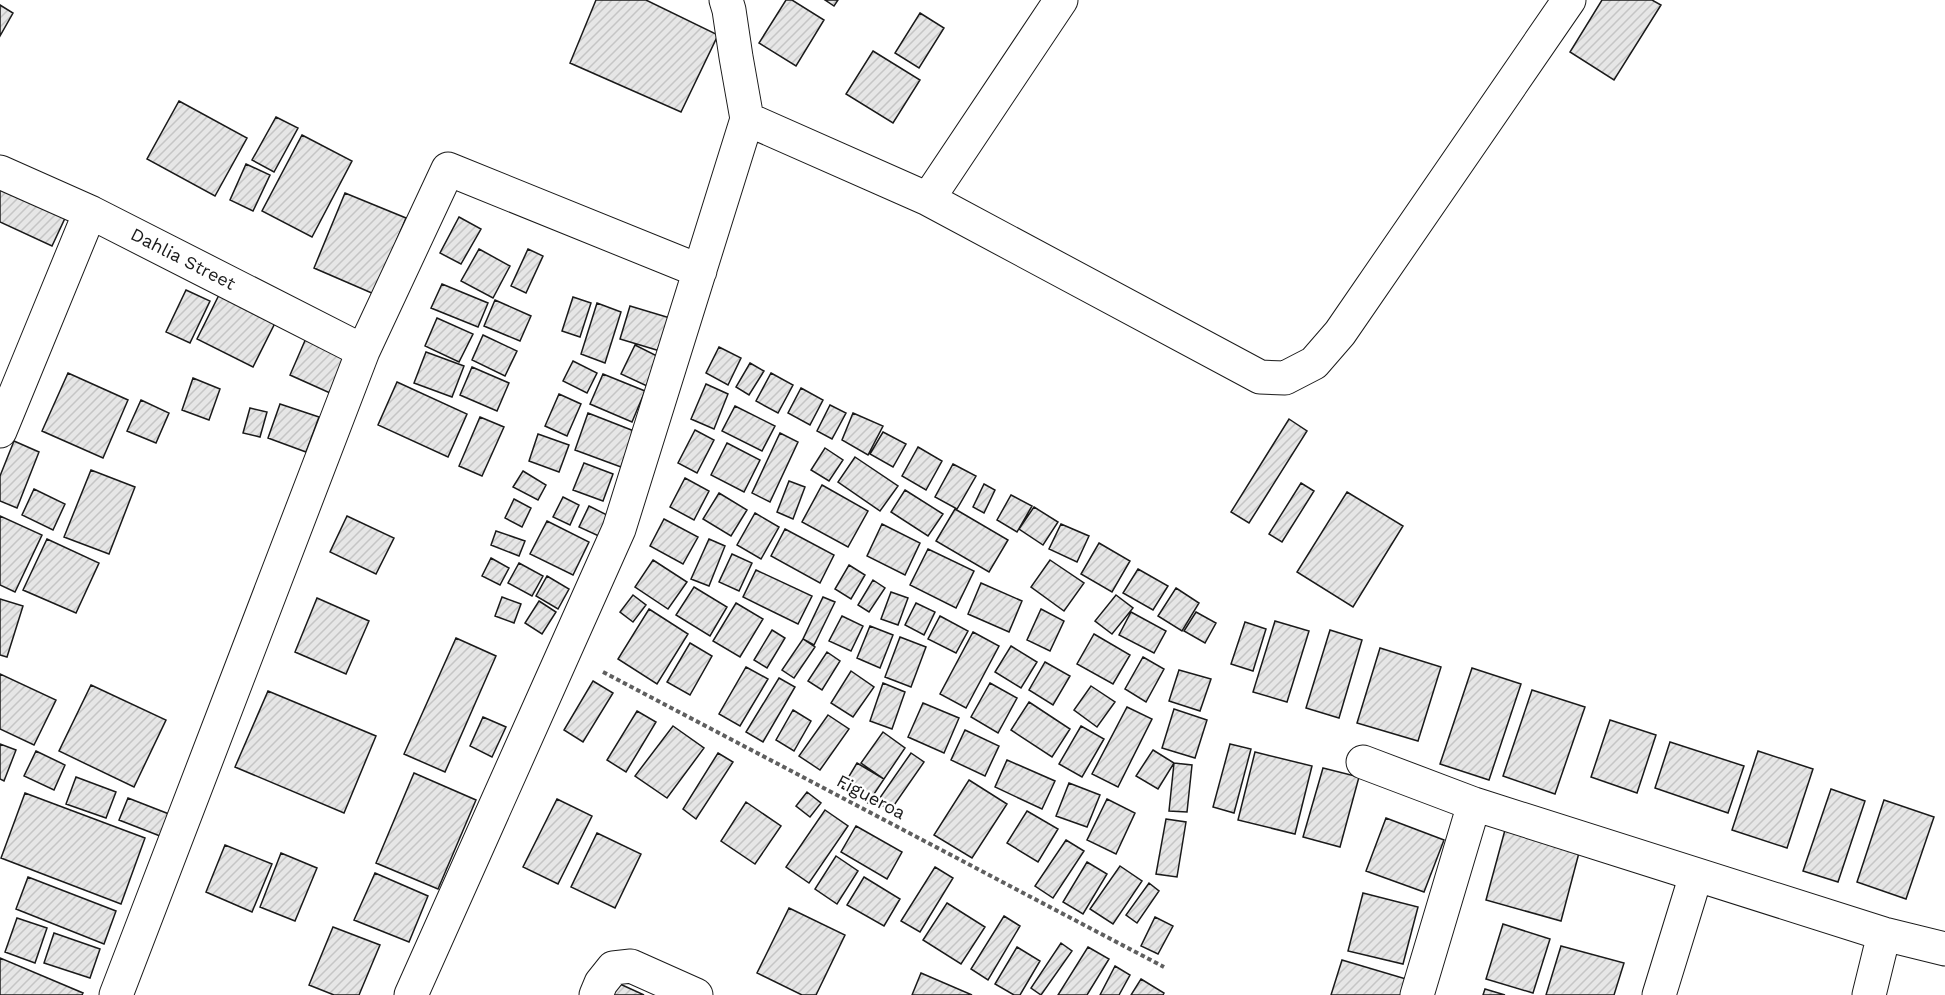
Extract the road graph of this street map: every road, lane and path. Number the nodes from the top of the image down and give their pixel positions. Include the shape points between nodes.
1 (1061, 0) edge
2 (1569, 0) edge
3 (731, 3) edge
4 (747, 119) junction
5 (0, 172) edge
6 (928, 199) junction
7 (90, 212) junction
8 (700, 271) junction
9 (363, 351) junction
10 (0, 431) edge
11 (565, 652) junction
12 (1363, 762) dead end
13 (1474, 804) junction
14 (1695, 875) junction
15 (1884, 934) junction
16 (1945, 949) edge
17 (1164, 967) dead end
18 (605, 981) edge
19 (116, 995) edge
20 (411, 995) edge
21 (696, 995) edge
22 (1417, 995) edge
23 (1659, 995) edge
24 (1869, 995) edge

1 - 6 street
2 - 6 street via 1340,333 1314,363 1285,378 1260,376
3 - 4 street
4 - 6 street
4 - 8 street
5 - 7 street, Dahlia Street
7 - 9 street, Dahlia Street
7 - 10 street
8 - 9 street via 448,170
8 - 11 street via 619,529
9 - 19 street
11 - 17 path, Figueroa
11 - 20 street
12 - 13 street
13 - 14 street
13 - 22 street
14 - 15 street
14 - 23 street
15 - 16 street
15 - 24 street
18 - 21 street via 631,966

